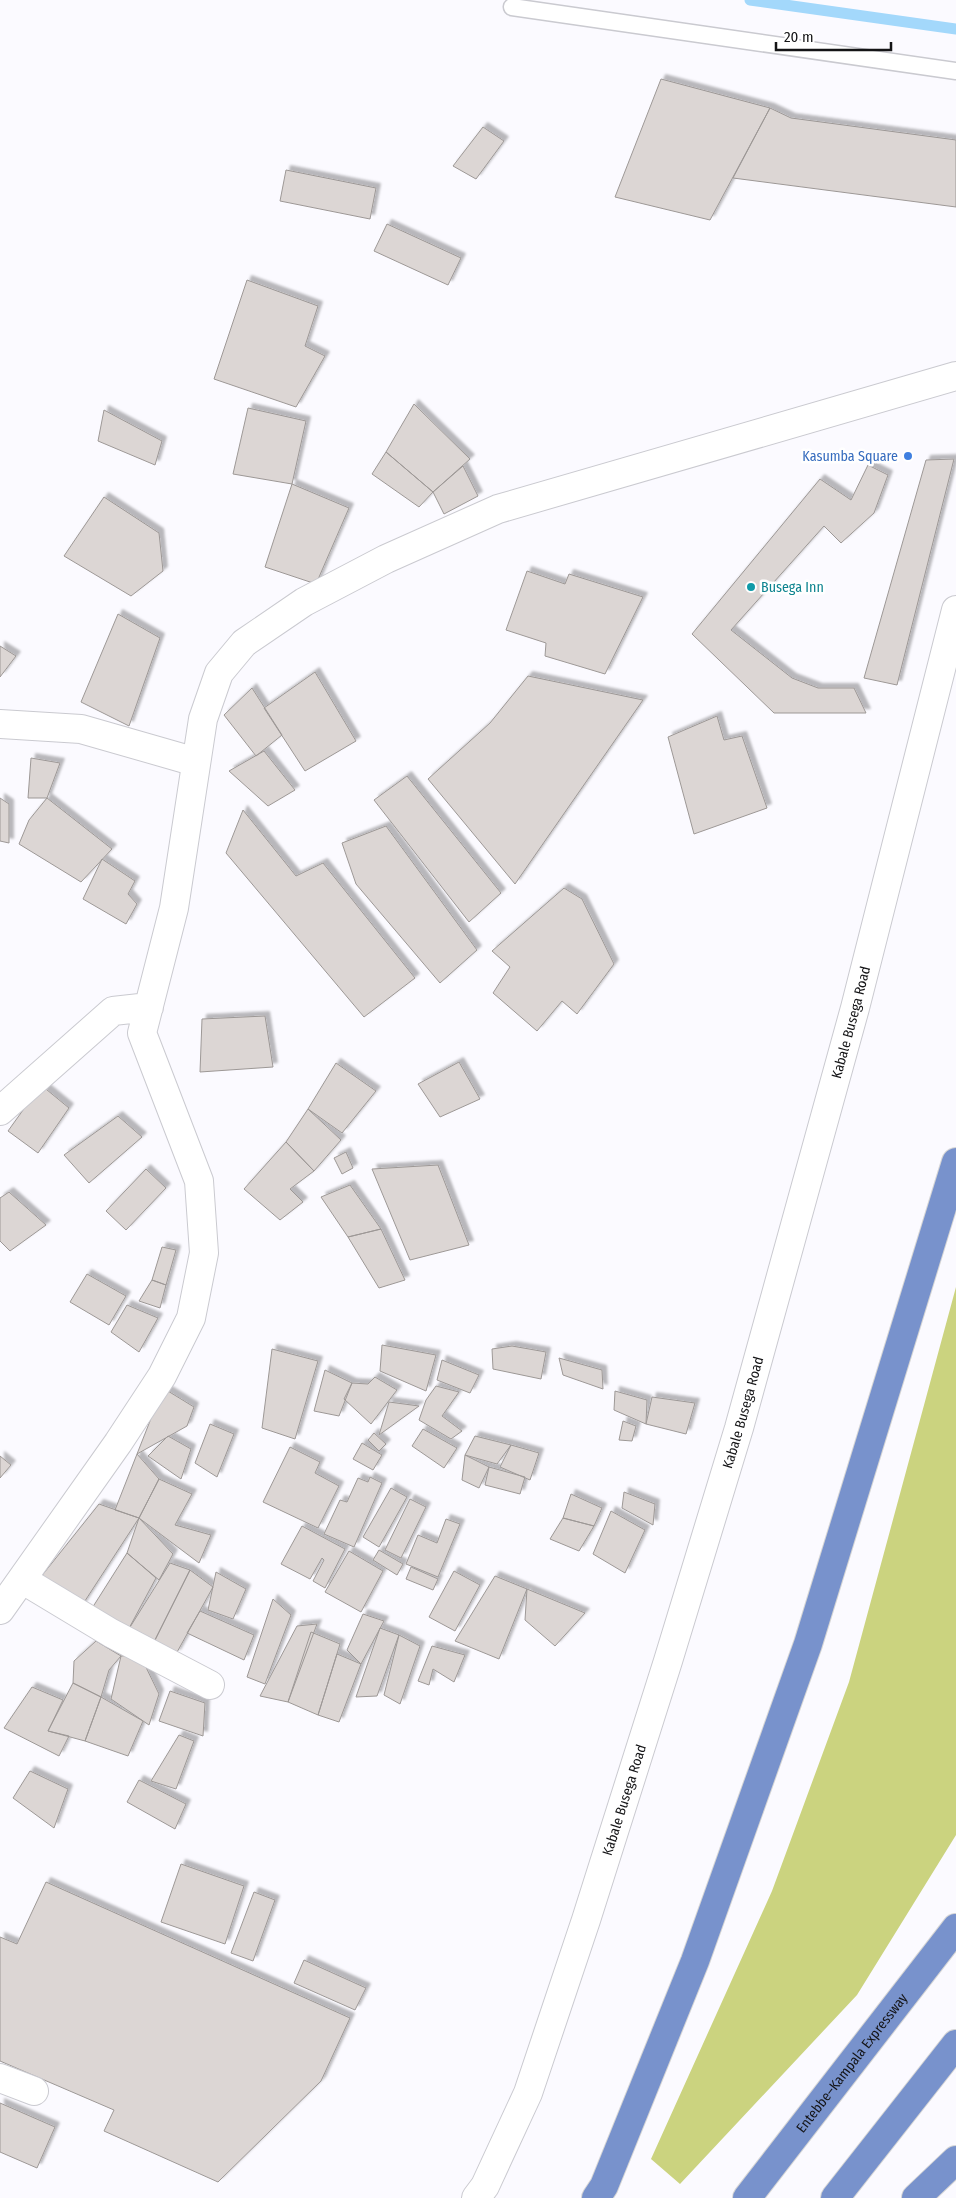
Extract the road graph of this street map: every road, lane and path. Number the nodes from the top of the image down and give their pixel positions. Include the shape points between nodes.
1 (512, 7) dead end
2 (956, 71) edge
3 (956, 376) edge
4 (956, 610) edge
5 (0, 724) edge
6 (196, 762) junction
7 (149, 1007) junction
8 (0, 1111) edge
9 (956, 1162) edge
10 (23, 1580) junction
11 (0, 1610) edge
12 (210, 1685) dead end
13 (956, 1928) edge
14 (956, 2044) edge
15 (0, 2078) edge
16 (34, 2091) dead end
17 (956, 2160) edge
18 (476, 2198) edge
19 (596, 2198) edge
20 (747, 2198) edge
21 (835, 2198) edge
22 (916, 2198) edge

1 - 2 lane
3 - 6 street via 498,509 386,559 304,602 244,643 219,673 203,719
4 - 18 street, Kabale Busega Road via 855,1008 736,1437 644,1739 528,2093 485,2186
5 - 6 street via 81,729
6 - 7 street via 174,908
7 - 8 street via 113,1010
7 - 10 street via 142,1033 199,1181 204,1253 191,1318 156,1385
9 - 19 highway via 808,1644 695,1961 604,2186
10 - 11 street
10 - 12 street via 111,1633
13 - 20 highway, Entebbe–Kampala Expressway
14 - 21 highway
15 - 16 street
17 - 22 highway

